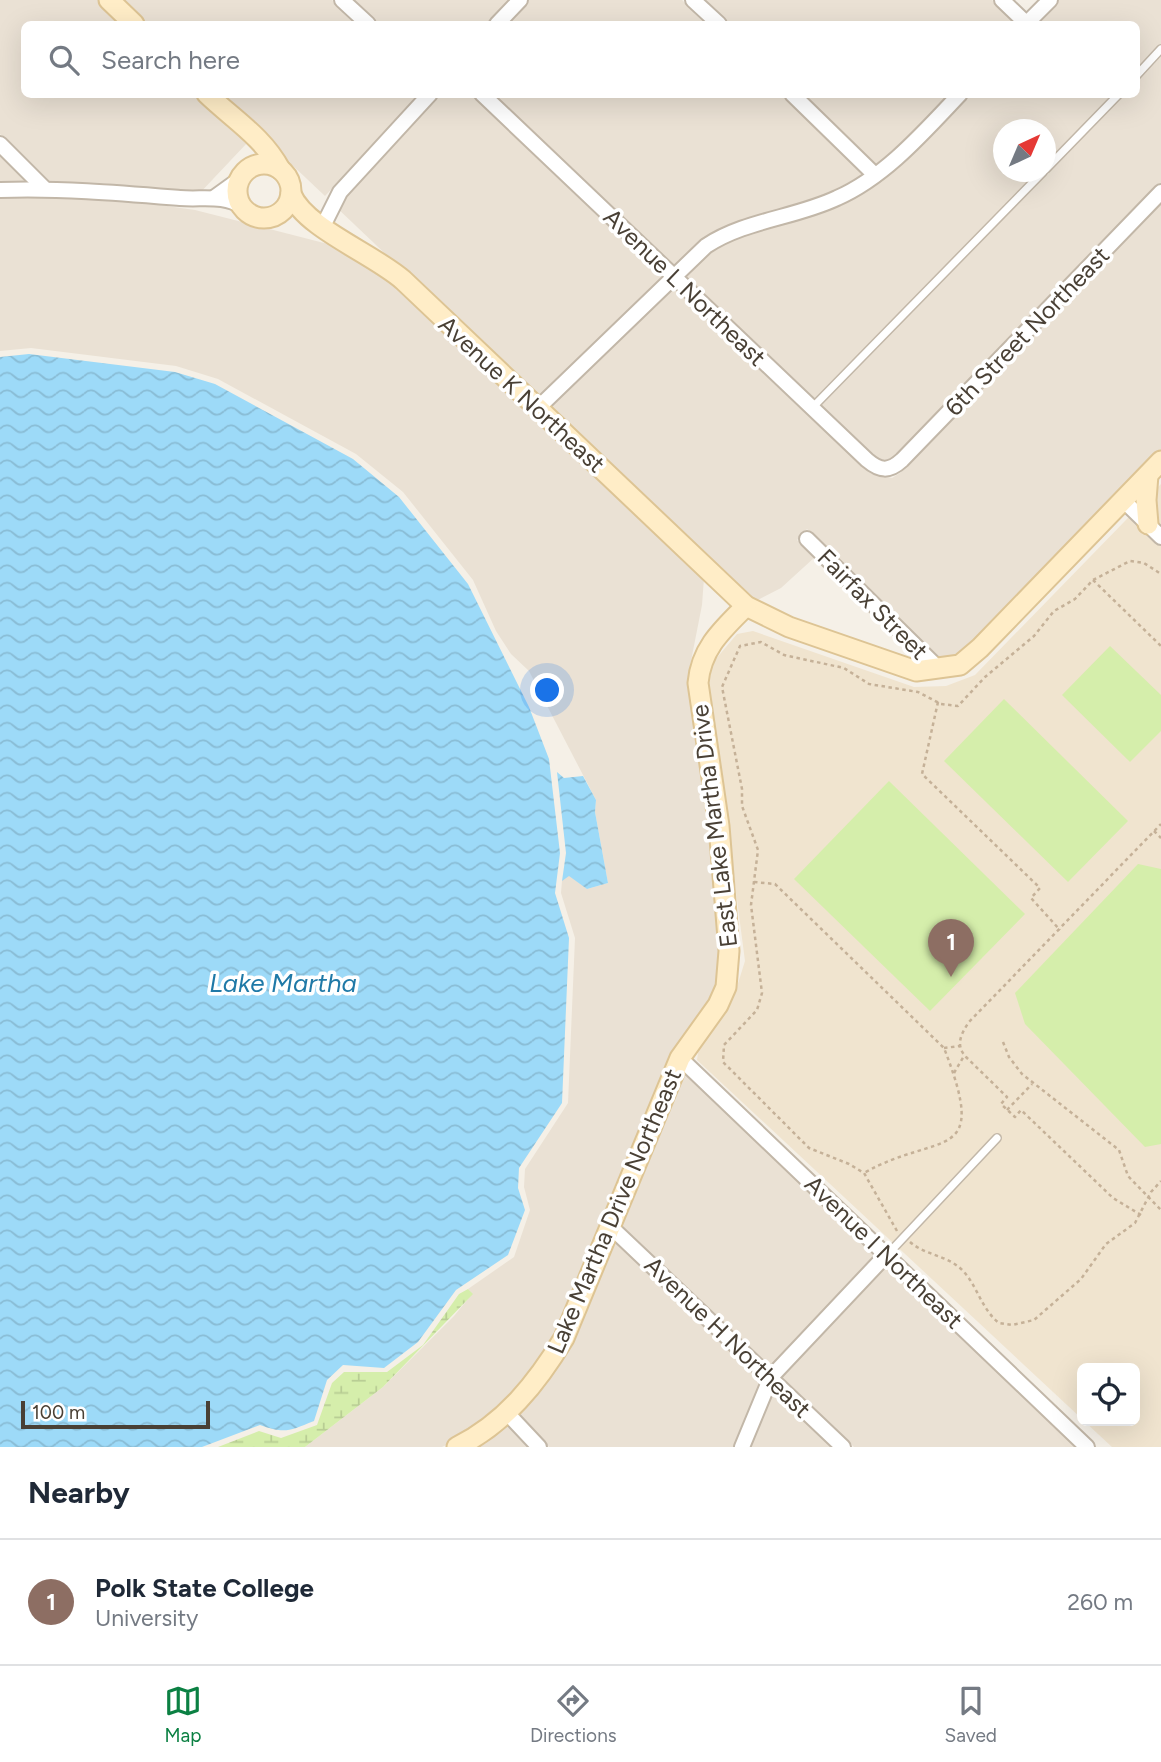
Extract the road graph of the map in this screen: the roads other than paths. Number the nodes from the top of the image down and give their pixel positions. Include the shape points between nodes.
1 (109, 0) edge
2 (342, 0) edge
3 (520, 0) edge
4 (693, 0) edge
5 (1002, 0) edge
6 (1050, 0) edge
7 (131, 21) edge
8 (365, 21) edge
9 (500, 21) edge
10 (716, 21) edge
11 (1024, 21) edge
12 (1030, 21) edge
13 (1161, 49) edge
14 (1140, 72) edge
15 (211, 98) edge
16 (426, 98) edge
17 (486, 98) edge
18 (796, 98) edge
19 (956, 98) edge
20 (1115, 98) edge
21 (244, 129) junction
22 (0, 144) edge
23 (1056, 158) edge
24 (280, 169) junction
25 (244, 174) junction
26 (876, 175) junction
27 (1032, 182) edge
28 (45, 188) junction
29 (0, 190) edge
30 (1161, 192) edge
31 (291, 194) junction
32 (215, 197) junction
33 (243, 207) junction
34 (268, 217) junction
35 (322, 228) junction
36 (672, 277) junction
37 (538, 408) junction
38 (812, 409) junction
39 (893, 468) joint
40 (1155, 468) edge
41 (1124, 500) junction
42 (1155, 531) edge
43 (807, 539) dead end
44 (746, 606) junction
45 (940, 670) junction
46 (680, 1058) junction
47 (997, 1138) dead end
48 (612, 1228) junction
49 (887, 1254) junction
50 (771, 1377) junction
51 (508, 1414) junction
52 (457, 1447) edge
53 (539, 1447) edge
54 (742, 1447) edge
55 (844, 1447) edge
56 (1087, 1447) edge

1 - 7 street
2 - 8 street
3 - 9 street
4 - 10 street
5 - 11 street
6 - 12 street
13 - 14 lane
15 - 21 street
16 - 35 street via 340,192
17 - 36 street, Avenue L Northeast
18 - 26 street
19 - 26 street
20 - 23 lane
21 - 24 street via 261,141
21 - 25 street via 249,151
22 - 28 street
24 - 25 street via 267,164
24 - 31 street via 289,180
25 - 32 street
25 - 33 street via 237,195
26 - 36 street via 840,197 715,240
27 - 38 lane
28 - 29 street
28 - 32 street via 195,200
30 - 39 street, 6th Street Northeast
31 - 34 street via 281,212
31 - 35 street, Avenue K Northeast via 300,210
32 - 33 street
33 - 34 street via 254,216
34 - 35 street, Avenue K Northeast
35 - 37 street, Avenue K Northeast via 391,270
36 - 37 street
36 - 38 street, Avenue L Northeast
37 - 44 street, Avenue K Northeast
38 - 39 street, Avenue L Northeast via 875,467
40 - 41 street
40 - 42 street via 1146,500
41 - 42 street
41 - 45 street via 981,648 960,665
43 - 45 street, Fairfax Street
44 - 45 street, Avenue K Northeast via 777,622 916,671
44 - 46 street, East Lake Martha Drive via 712,641 700,663 699,703 719,826 729,970 722,998
46 - 48 street, Lake Martha Drive Northeast
46 - 49 street, Avenue I Northeast
47 - 49 lane
48 - 50 street, Avenue H Northeast
48 - 51 street, Lake Martha Drive Northeast via 565,1338 544,1372
49 - 50 street
49 - 56 street, Avenue I Northeast
50 - 54 street
50 - 55 street, Avenue H Northeast
51 - 52 street, Lake Martha Drive Northeast
51 - 53 street

